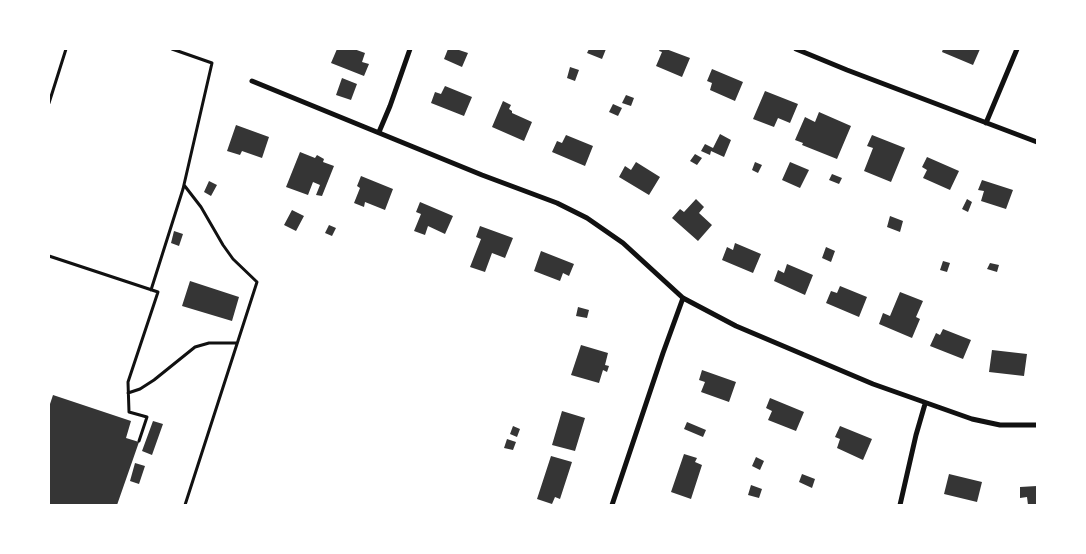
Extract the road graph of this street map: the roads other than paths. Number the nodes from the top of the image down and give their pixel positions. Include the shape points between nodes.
1 (410, 49) edge
2 (796, 49) edge
3 (1018, 49) edge
4 (252, 81) dead end
5 (986, 123) junction
6 (379, 132) junction
7 (1037, 142) edge
8 (683, 298) junction
9 (925, 404) junction
10 (1037, 425) edge
11 (612, 505) edge
12 (900, 505) edge

1 - 6 street
2 - 5 street
3 - 5 street
4 - 6 street
5 - 7 street
6 - 8 street via 587,218 623,243
8 - 9 street via 736,326
8 - 11 street
9 - 10 street via 972,420 1000,425
9 - 12 street

